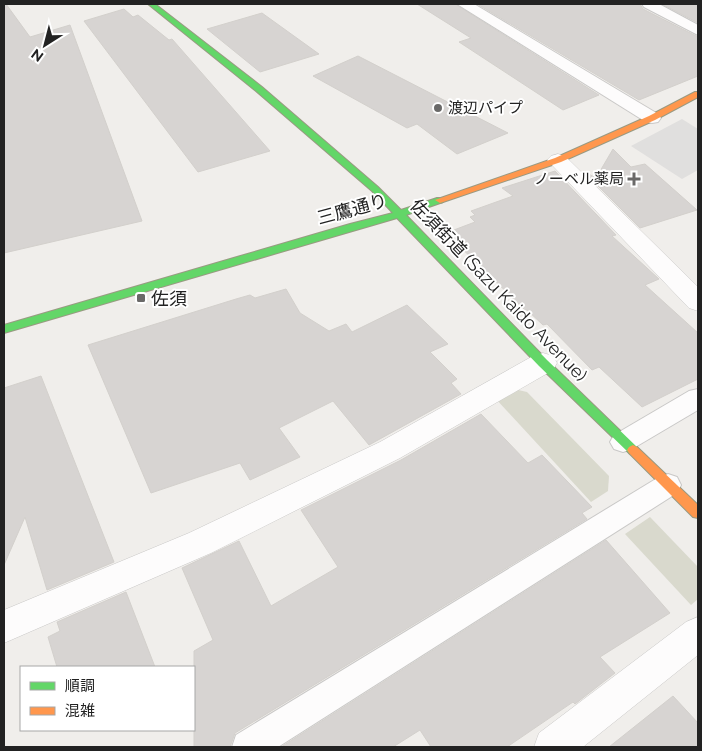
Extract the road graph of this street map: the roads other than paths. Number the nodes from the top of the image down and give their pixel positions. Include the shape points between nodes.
1 (152, 4) edge
2 (464, 4) edge
3 (649, 4) edge
4 (698, 31) edge
5 (698, 94) edge
6 (652, 118) junction
7 (558, 160) junction
8 (400, 214) junction
9 (698, 302) edge
10 (4, 330) edge
11 (543, 363) junction
12 (698, 398) edge
13 (624, 442) junction
14 (668, 485) junction
15 (698, 513) edge
16 (4, 627) edge
17 (698, 634) edge
18 (248, 747) edge
19 (553, 747) edge

1 - 8 street, 佐須街道 (Sazu Kaido Avenue) via 259,89
2 - 6 lane
3 - 4 lane
5 - 6 street, 三鷹通り
6 - 7 street, 三鷹通り
7 - 8 street, 三鷹通り
7 - 9 street
8 - 10 street, 三鷹通り
8 - 11 street, 佐須街道 (Sazu Kaido Avenue)
11 - 13 street, 佐須街道 (Sazu Kaido Avenue)
11 - 16 street via 381,454 200,543
12 - 13 lane
13 - 14 street, 佐須街道 (Sazu Kaido Avenue)
14 - 15 street, 佐須街道 (Sazu Kaido Avenue)
14 - 18 lane
17 - 19 street

